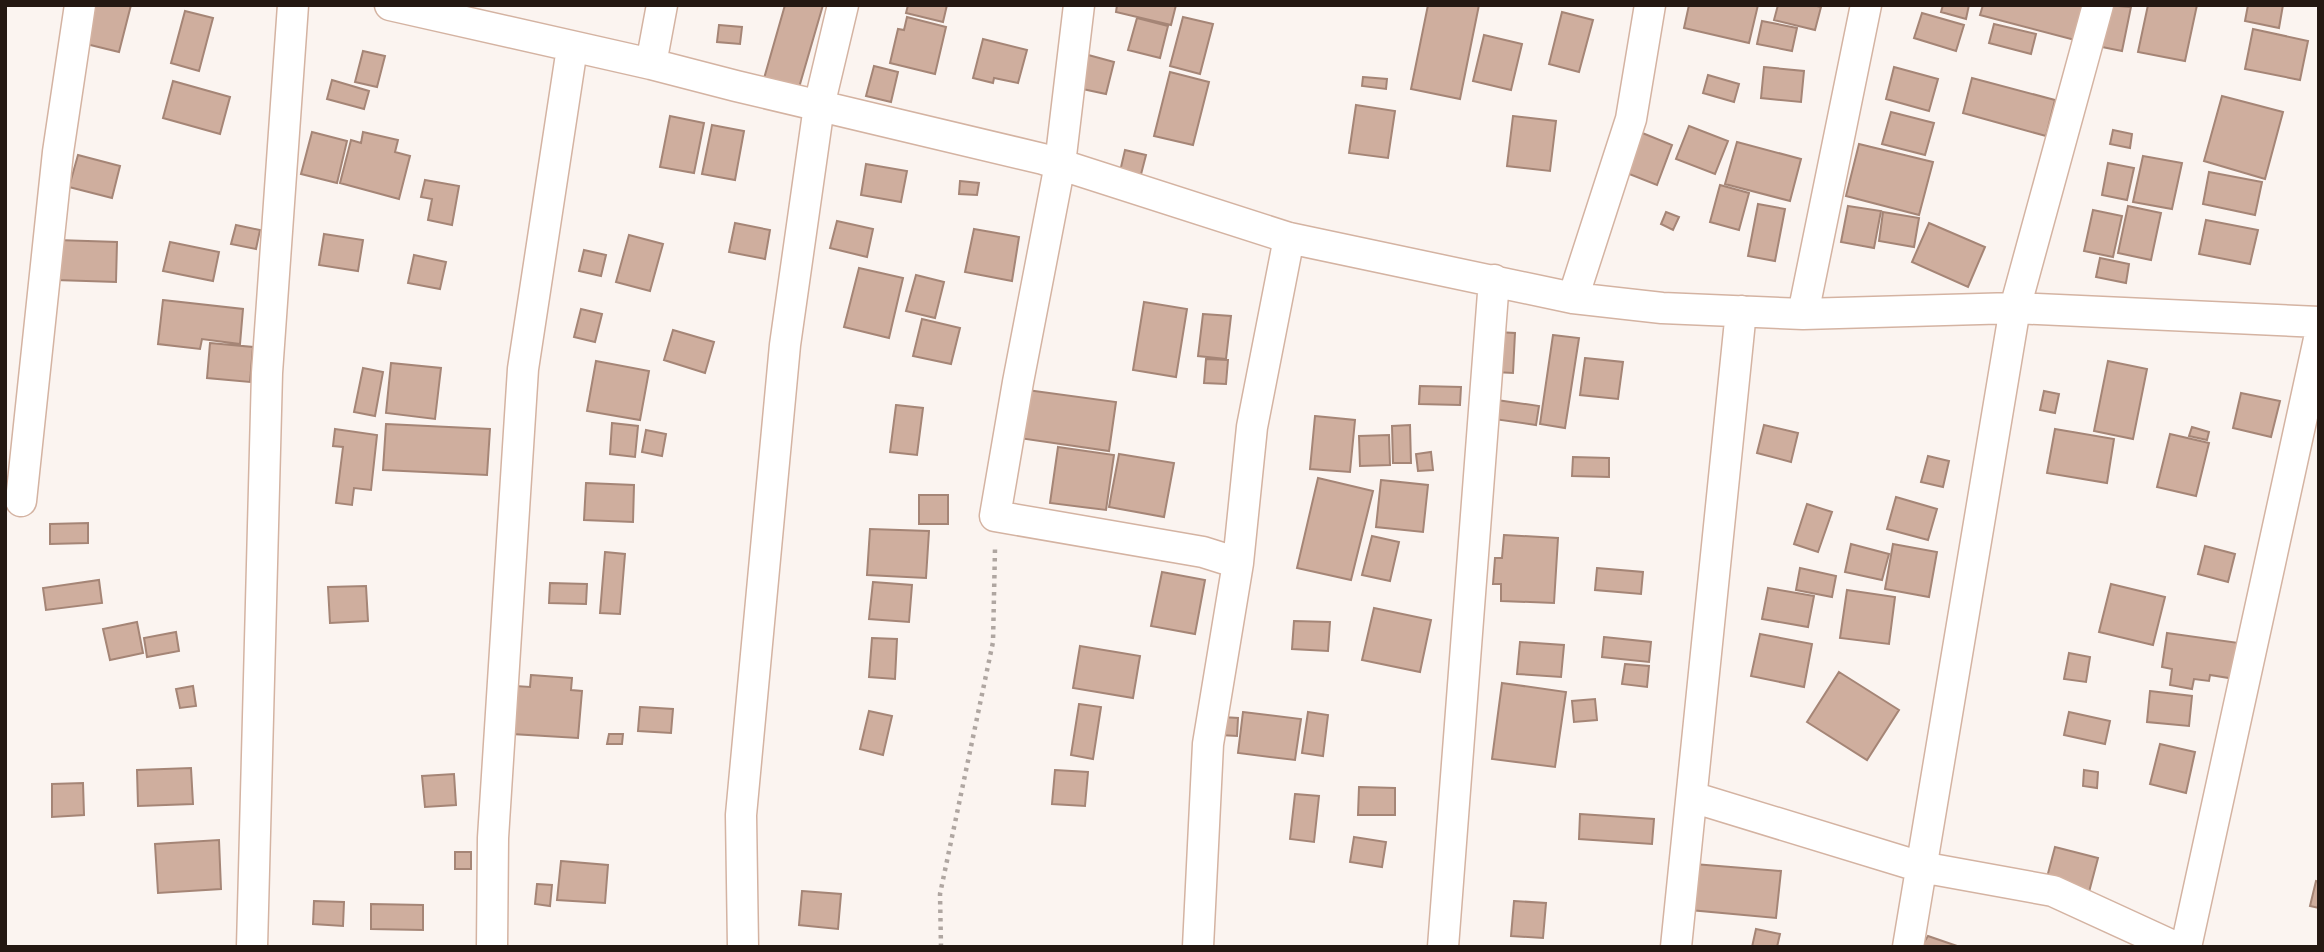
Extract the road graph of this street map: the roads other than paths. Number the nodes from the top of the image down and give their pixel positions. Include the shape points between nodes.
1 (80, 5) edge
2 (293, 5) edge
3 (390, 5) edge
4 (662, 5) edge
5 (843, 5) edge
6 (1079, 5) edge
7 (1650, 5) edge
8 (1866, 5) edge
9 (2098, 5) edge
10 (572, 48) junction
11 (651, 64) junction
12 (819, 106) junction
13 (1060, 164) junction
14 (1289, 237) junction
15 (1494, 281) junction
16 (1573, 298) junction
17 (2015, 308) junction
18 (1741, 311) junction
19 (1803, 314) junction
20 (2319, 322) edge
21 (2319, 338) edge
22 (21, 501) dead end
23 (1238, 563) junction
24 (1692, 797) junction
25 (1921, 867) junction
26 (252, 947) edge
27 (492, 947) edge
28 (743, 947) edge
29 (1198, 947) edge
30 (1443, 947) edge
31 (1676, 947) edge
32 (1908, 947) edge
33 (2175, 947) edge
34 (2186, 947) edge

1 - 22 street via 58,152
2 - 26 street via 267,373
3 - 10 street
4 - 11 street
5 - 12 street
6 - 13 street
7 - 16 street via 1631,120
8 - 19 street
9 - 17 street
10 - 11 street
10 - 27 street via 523,369 493,838
11 - 12 street
12 - 13 street
12 - 28 street via 785,345 742,801
13 - 14 street
13 - 23 street via 995,516 1203,552
14 - 15 street
14 - 23 street via 1252,427
15 - 16 street
15 - 30 street
16 - 18 street
17 - 19 street
17 - 20 street
17 - 25 street
18 - 19 street
18 - 24 street
21 - 34 street
23 - 29 street via 1208,744
24 - 25 street
24 - 31 street
25 - 32 street
25 - 33 street via 2053,891

